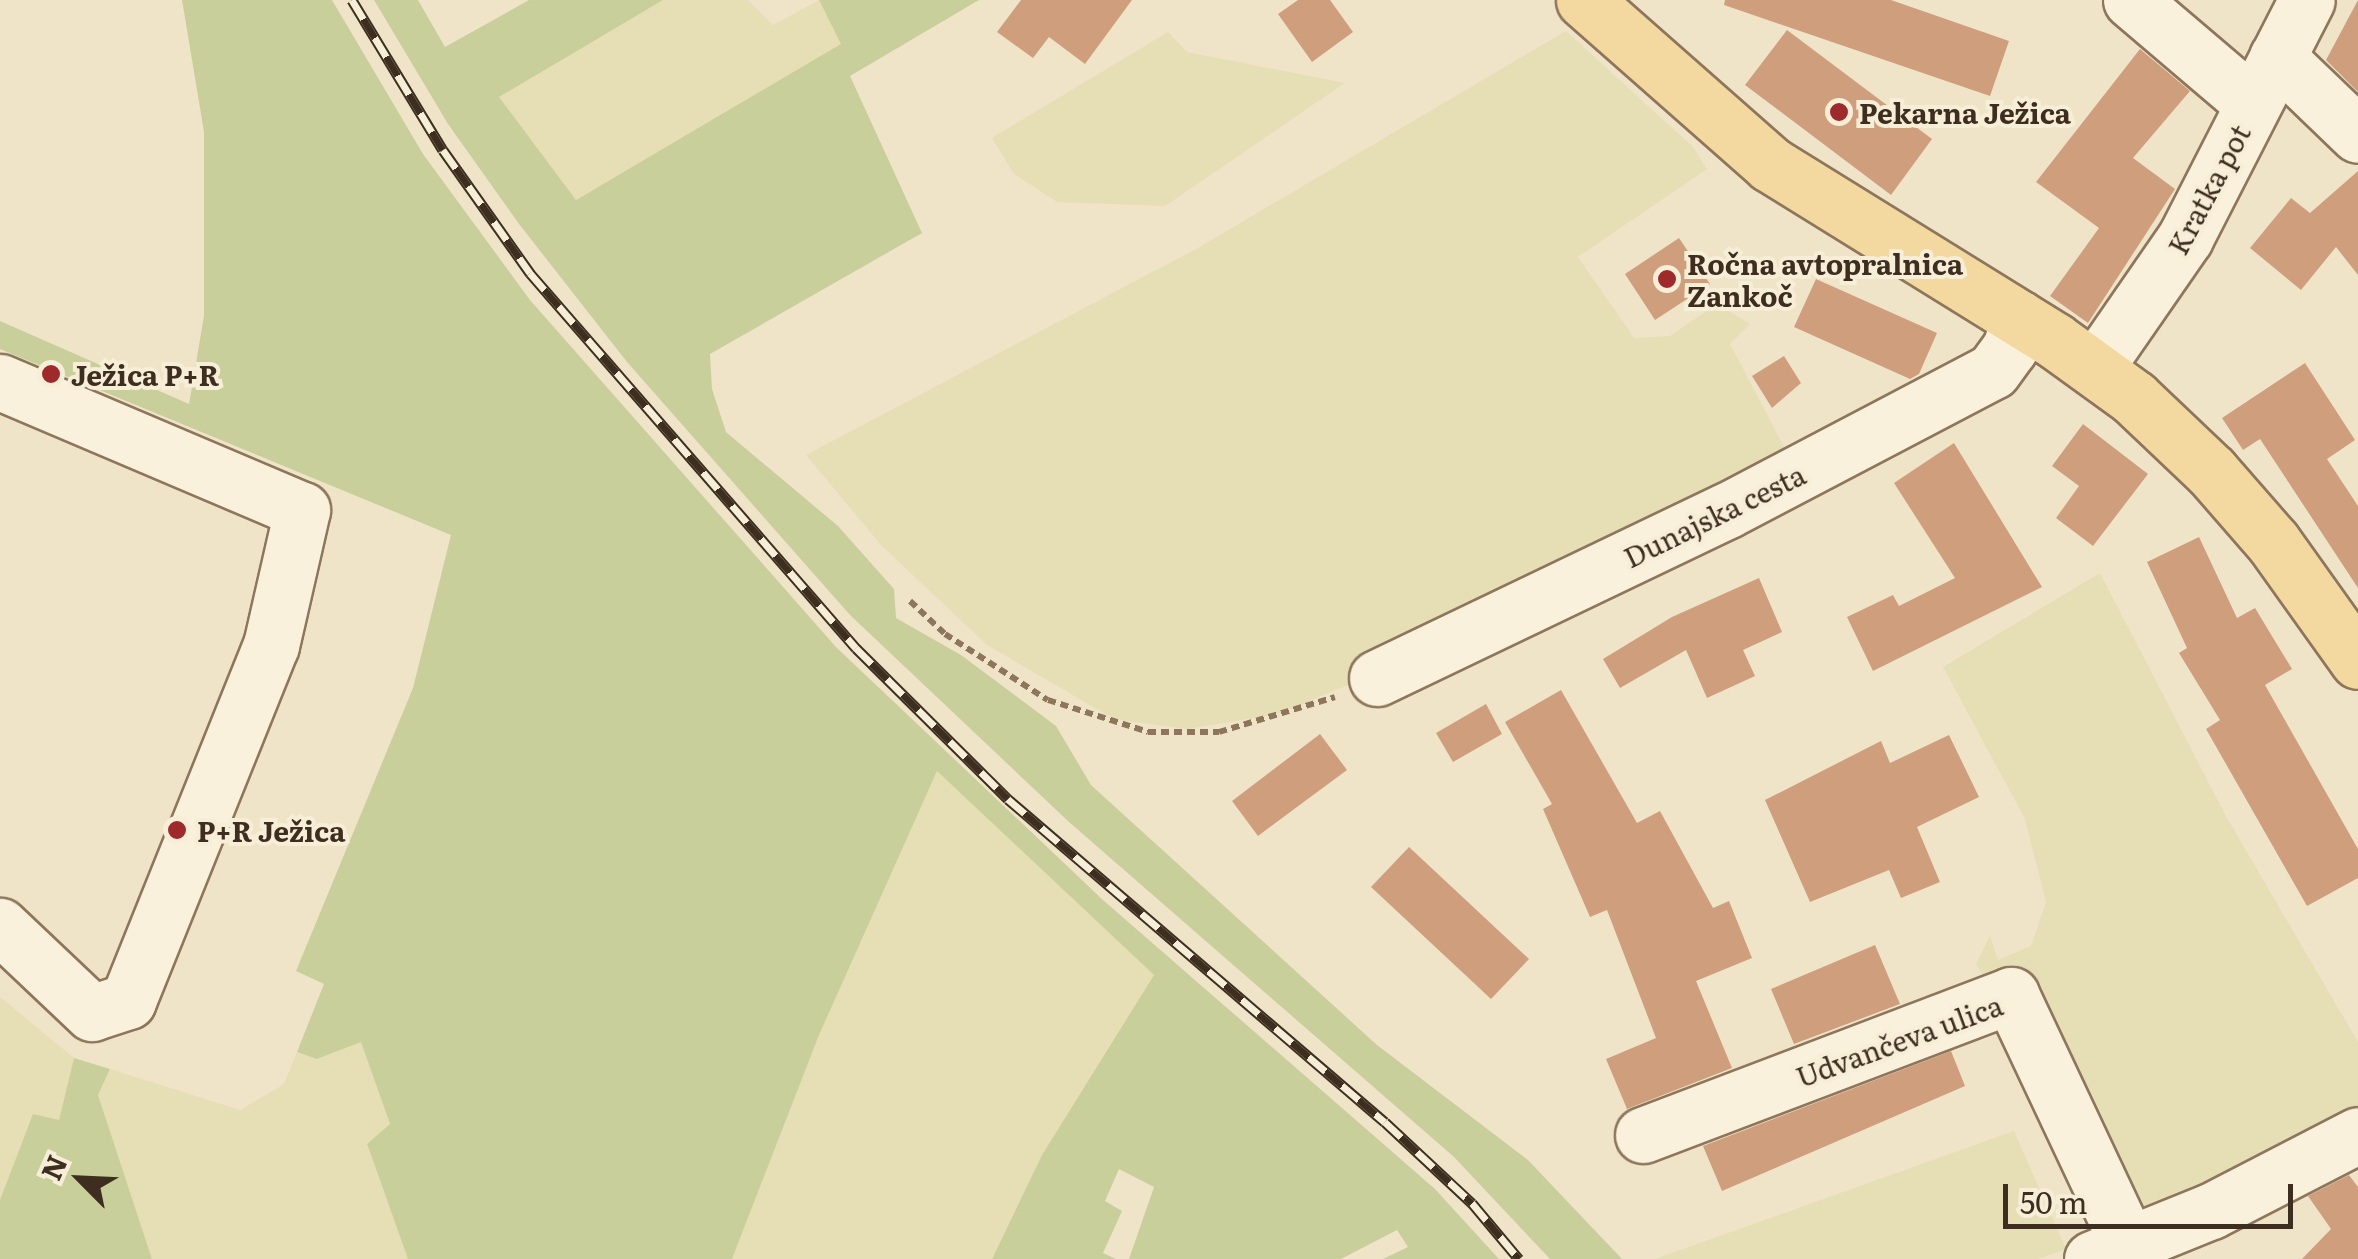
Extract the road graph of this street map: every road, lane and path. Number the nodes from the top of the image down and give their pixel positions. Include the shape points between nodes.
1 (1584, 0) edge
2 (2131, 0) edge
3 (2306, 0) edge
4 (2265, 80) junction
5 (2358, 135) edge
6 (2019, 318) junction
7 (2094, 368) junction
8 (0, 382) edge
9 (910, 601) dead end
10 (2358, 661) edge
11 (1377, 678) joint
12 (0, 926) edge
13 (1643, 1134) dead end
14 (2358, 1134) edge
15 (2111, 1253) edge

1 - 6 main road via 1770,164 1867,230
2 - 4 street
3 - 4 street, Kratka pot
4 - 5 street
4 - 7 street, Kratka pot via 2185,238
6 - 7 main road
6 - 11 street, Dunajska cesta via 2010,348 1992,372 1726,511
7 - 10 main road via 2211,470 2273,542
8 - 12 street via 302,510 271,645 128,1002 92,1013
9 - 11 path via 944,634 1048,700 1148,732 1219,732 1279,718
13 - 15 street, Udvančeva ulica via 2011,995
14 - 15 street, Udvančeva ulica

